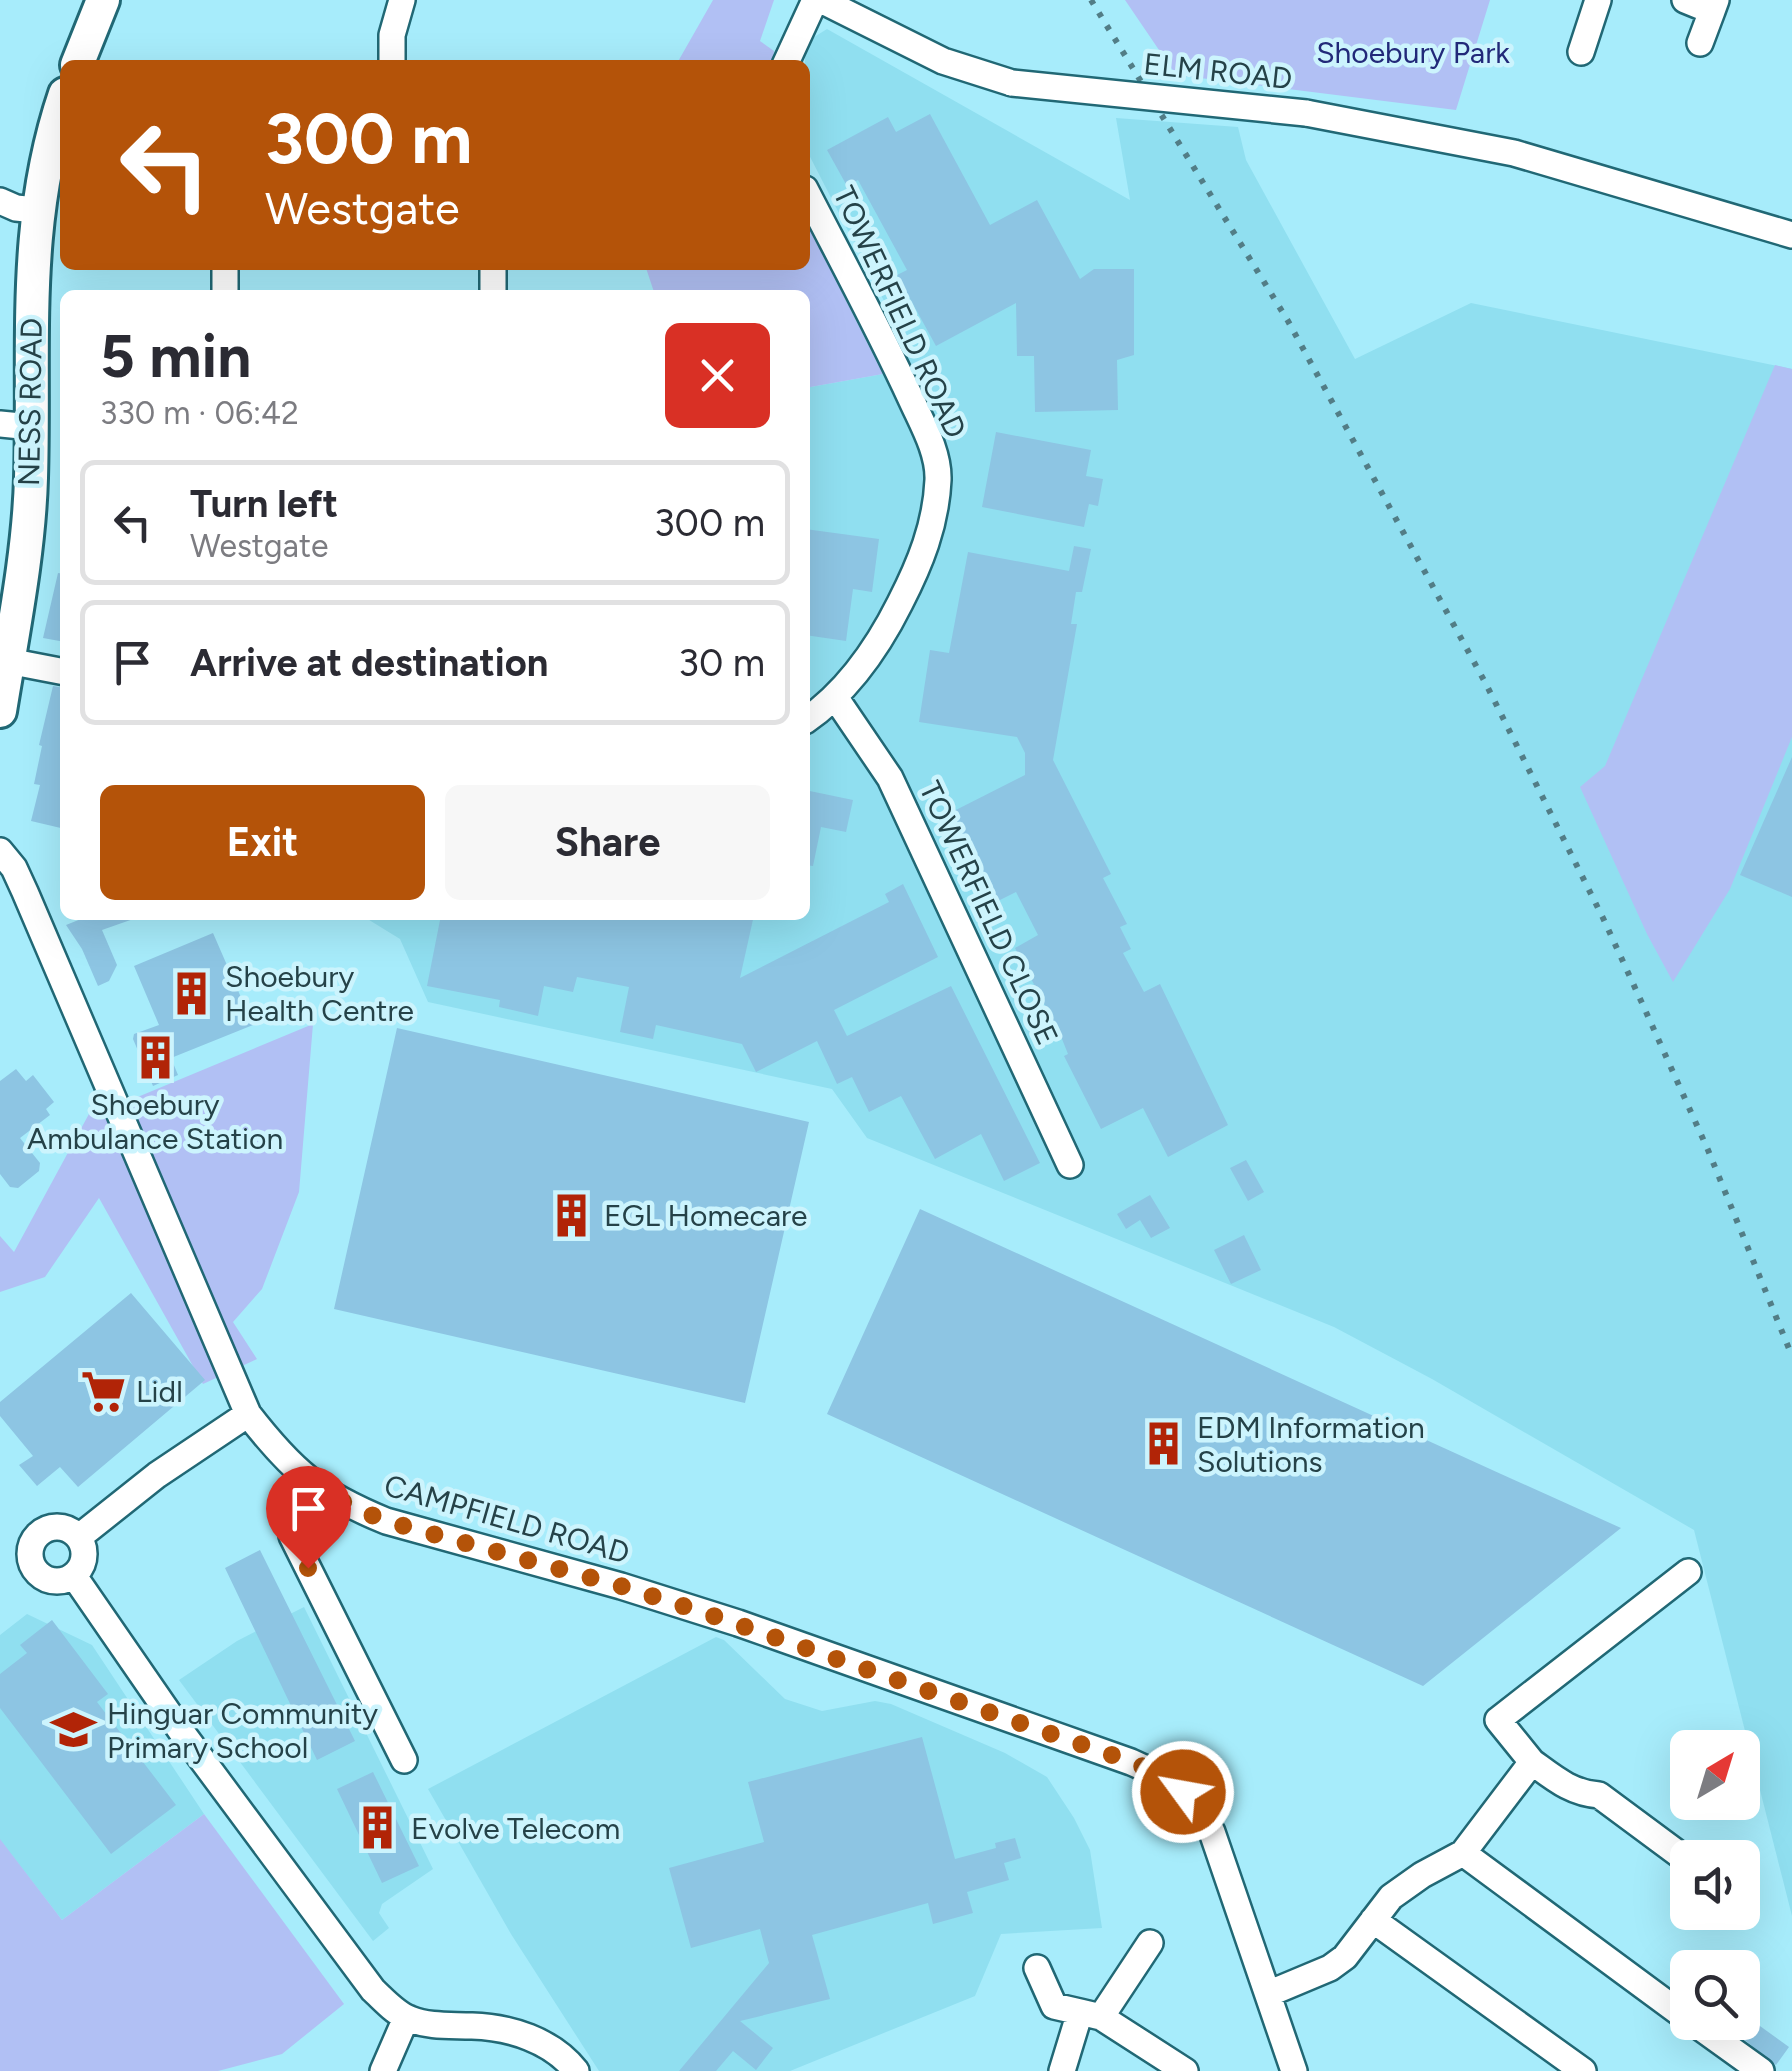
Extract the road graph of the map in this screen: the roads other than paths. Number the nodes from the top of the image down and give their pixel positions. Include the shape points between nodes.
1 (103, 0) edge
2 (402, 0) edge
3 (818, 0) edge
4 (1598, 0) edge
5 (1684, 0) edge
6 (1714, 5) edge
7 (1700, 43) dead end
8 (1581, 52) dead end
9 (78, 60) edge
10 (392, 60) edge
11 (788, 60) edge
12 (60, 109) edge
13 (47, 198) edge
14 (810, 198) edge
15 (0, 200) edge
16 (1792, 235) edge
17 (16, 426) edge
18 (6, 651) edge
19 (60, 670) edge
20 (835, 697) junction
21 (0, 711) edge
22 (810, 717) edge
23 (0, 851) edge
24 (1070, 1165) dead end
25 (248, 1414) junction
26 (311, 1482) junction
27 (80, 1537) junction
28 (1688, 1572) dead end
29 (74, 1576) junction
30 (404, 1760) dead end
31 (1532, 1762) junction
32 (1670, 1848) edge
33 (1463, 1853) junction
34 (1373, 1920) junction
35 (1150, 1943) dead end
36 (1038, 1968) dead end
37 (1268, 1994) junction
38 (1670, 2006) edge
39 (1091, 2014) junction
40 (406, 2018) junction
41 (1717, 2040) edge
42 (383, 2071) edge
43 (576, 2071) edge
44 (1062, 2071) edge
45 (1186, 2071) edge
46 (1294, 2071) edge
47 (1584, 2071) edge
48 (1761, 2071) edge

1 - 9 main road
2 - 10 street
3 - 11 street
3 - 16 street, ELM ROAD, bridge via 943,62 1012,83 1306,112 1514,153
4 - 8 street
5 - 6 street
6 - 7 street
12 - 13 main road, NESS ROAD
13 - 15 street via 16,208
13 - 17 main road, NESS ROAD
14 - 20 street, TOWERFIELD ROAD via 929,438 938,476 924,556 869,657
17 - 18 main road, NESS ROAD via 31,482
18 - 19 street
18 - 21 main road, NESS ROAD
20 - 22 street, TOWERFIELD ROAD
20 - 24 street, TOWERFIELD CLOSE via 890,778
23 - 25 street, CAMPFIELD ROAD via 25,892
25 - 26 street, CAMPFIELD ROAD
25 - 27 street
26 - 30 street via 292,1536
26 - 37 street, CAMPFIELD ROAD via 386,1521 721,1618 1156,1772 1183,1792 1212,1832
27 - 29 street via 84,1562
27 - 29 street via 60,1526 38,1533 31,1544 30,1559 42,1578
28 - 31 street via 1498,1720
29 - 40 street via 360,1975
31 - 32 street via 1567,1787 1599,1796
31 - 33 street
33 - 34 street via 1404,1886
33 - 38 street
34 - 37 street via 1330,1968
34 - 47 street
35 - 39 street
36 - 39 street via 1054,2006
37 - 46 street, CAMPFIELD ROAD
39 - 44 street
39 - 45 street
40 - 42 street
40 - 43 street via 523,2034
41 - 48 street

